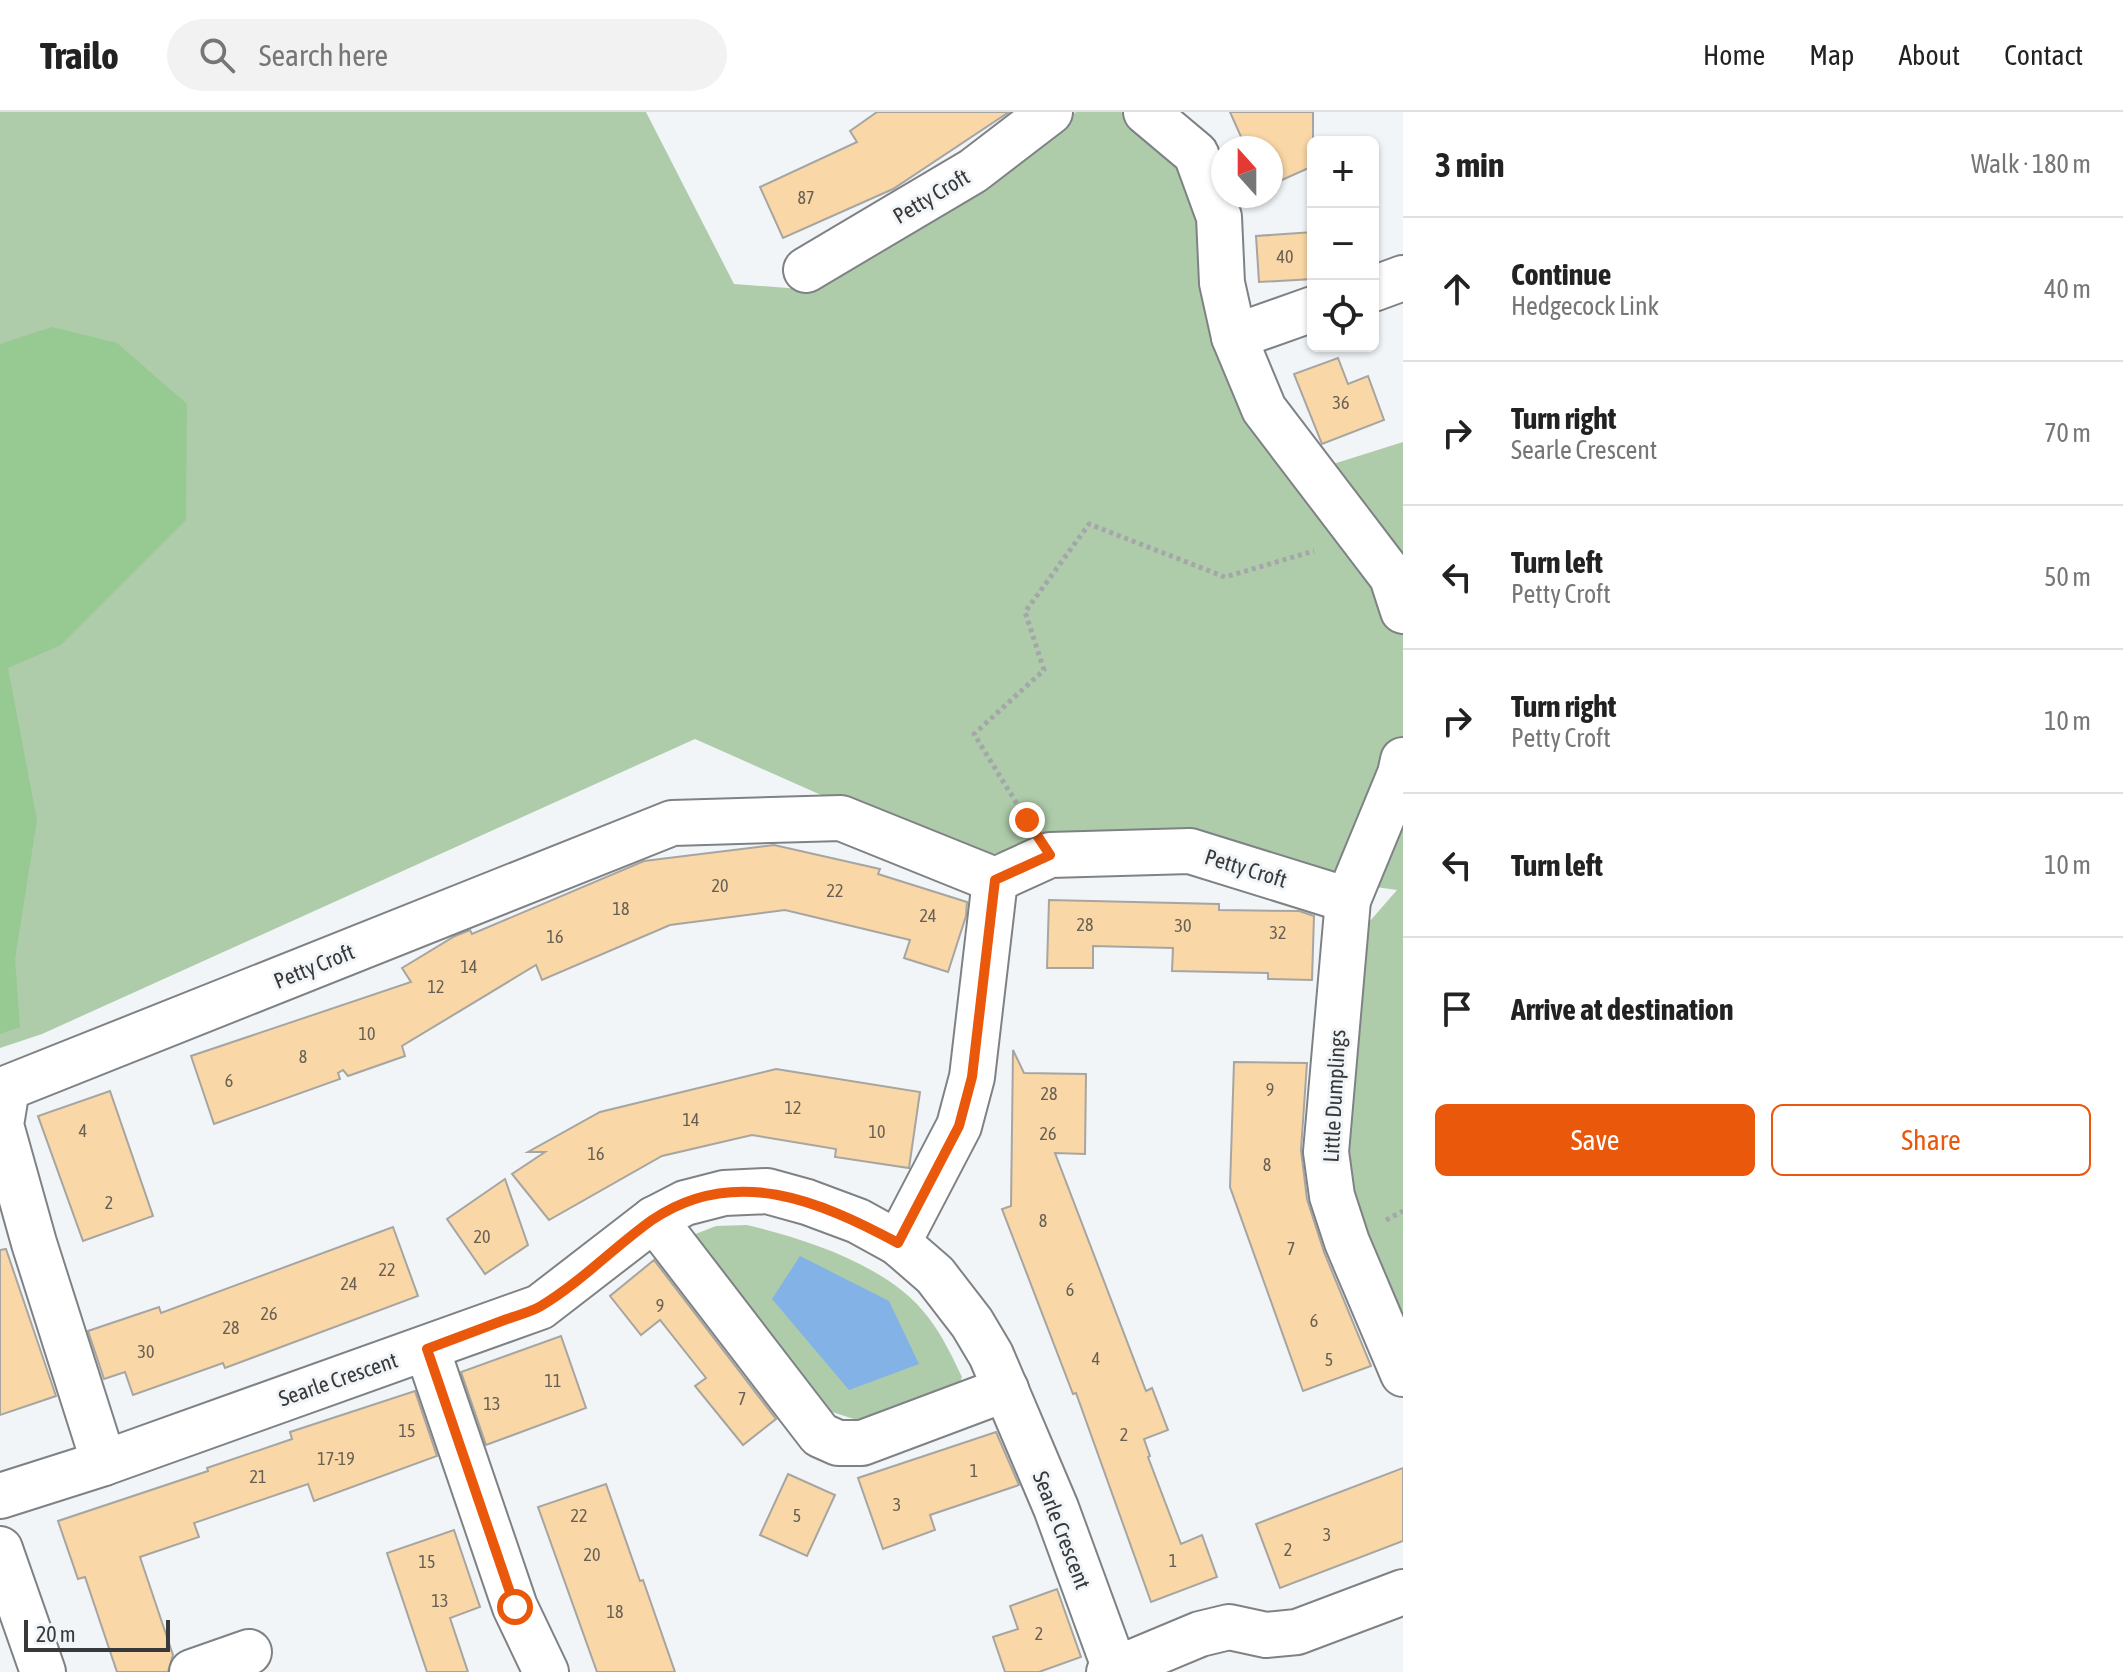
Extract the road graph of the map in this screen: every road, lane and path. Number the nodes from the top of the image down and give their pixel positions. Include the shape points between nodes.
1 (1050, 112) edge
2 (1146, 112) edge
3 (806, 270) dead end
4 (1403, 278) edge
5 (1379, 287) edge
6 (1307, 311) edge
7 (1234, 337) junction
8 (1362, 536) junction
9 (1403, 611) edge
10 (1403, 760) edge
11 (1050, 855) junction
12 (995, 880) junction
13 (1348, 900) junction
14 (654, 1219) junction
15 (898, 1243) junction
16 (17, 1249) edge
17 (427, 1349) junction
18 (1403, 1374) edge
19 (1006, 1389) junction
20 (104, 1463) junction
21 (0, 1496) edge
22 (0, 1549) edge
23 (1403, 1592) edge
24 (248, 1650) edge
25 (1113, 1671) edge
26 (43, 1672) edge
27 (192, 1672) edge
28 (546, 1672) edge

1 - 3 street, Petty Croft via 973,171
2 - 7 street via 1196,154 1219,217 1222,283
4 - 5 street
6 - 7 street
7 - 8 street via 1264,409
8 - 9 street via 1392,577
8 - 11 path via 1225,577 1089,524 1025,612 1044,670 974,734
10 - 13 street
11 - 12 street, Petty Croft
11 - 13 street, Petty Croft via 1190,851
12 - 15 street via 969,1089 959,1126
12 - 16 street, Petty Croft via 841,818 672,823 7,1088 1,1125
13 - 18 street, Little Dumplings via 1326,1152 1332,1196 1347,1242
14 - 15 street, Searle Crescent via 711,1196 767,1191 858,1221
14 - 17 street, Searle Crescent via 540,1307
14 - 19 street via 820,1435 838,1443 862,1443
15 - 19 street, Searle Crescent via 935,1275 972,1323
16 - 20 street, Petty Croft
17 - 20 street, Searle Crescent
17 - 28 street via 515,1607
19 - 25 street, Searle Crescent via 1056,1508
20 - 21 street, Searle Crescent
22 - 26 street
23 - 25 street via 1297,1632 1266,1635 1229,1627 1200,1634
24 - 27 street

